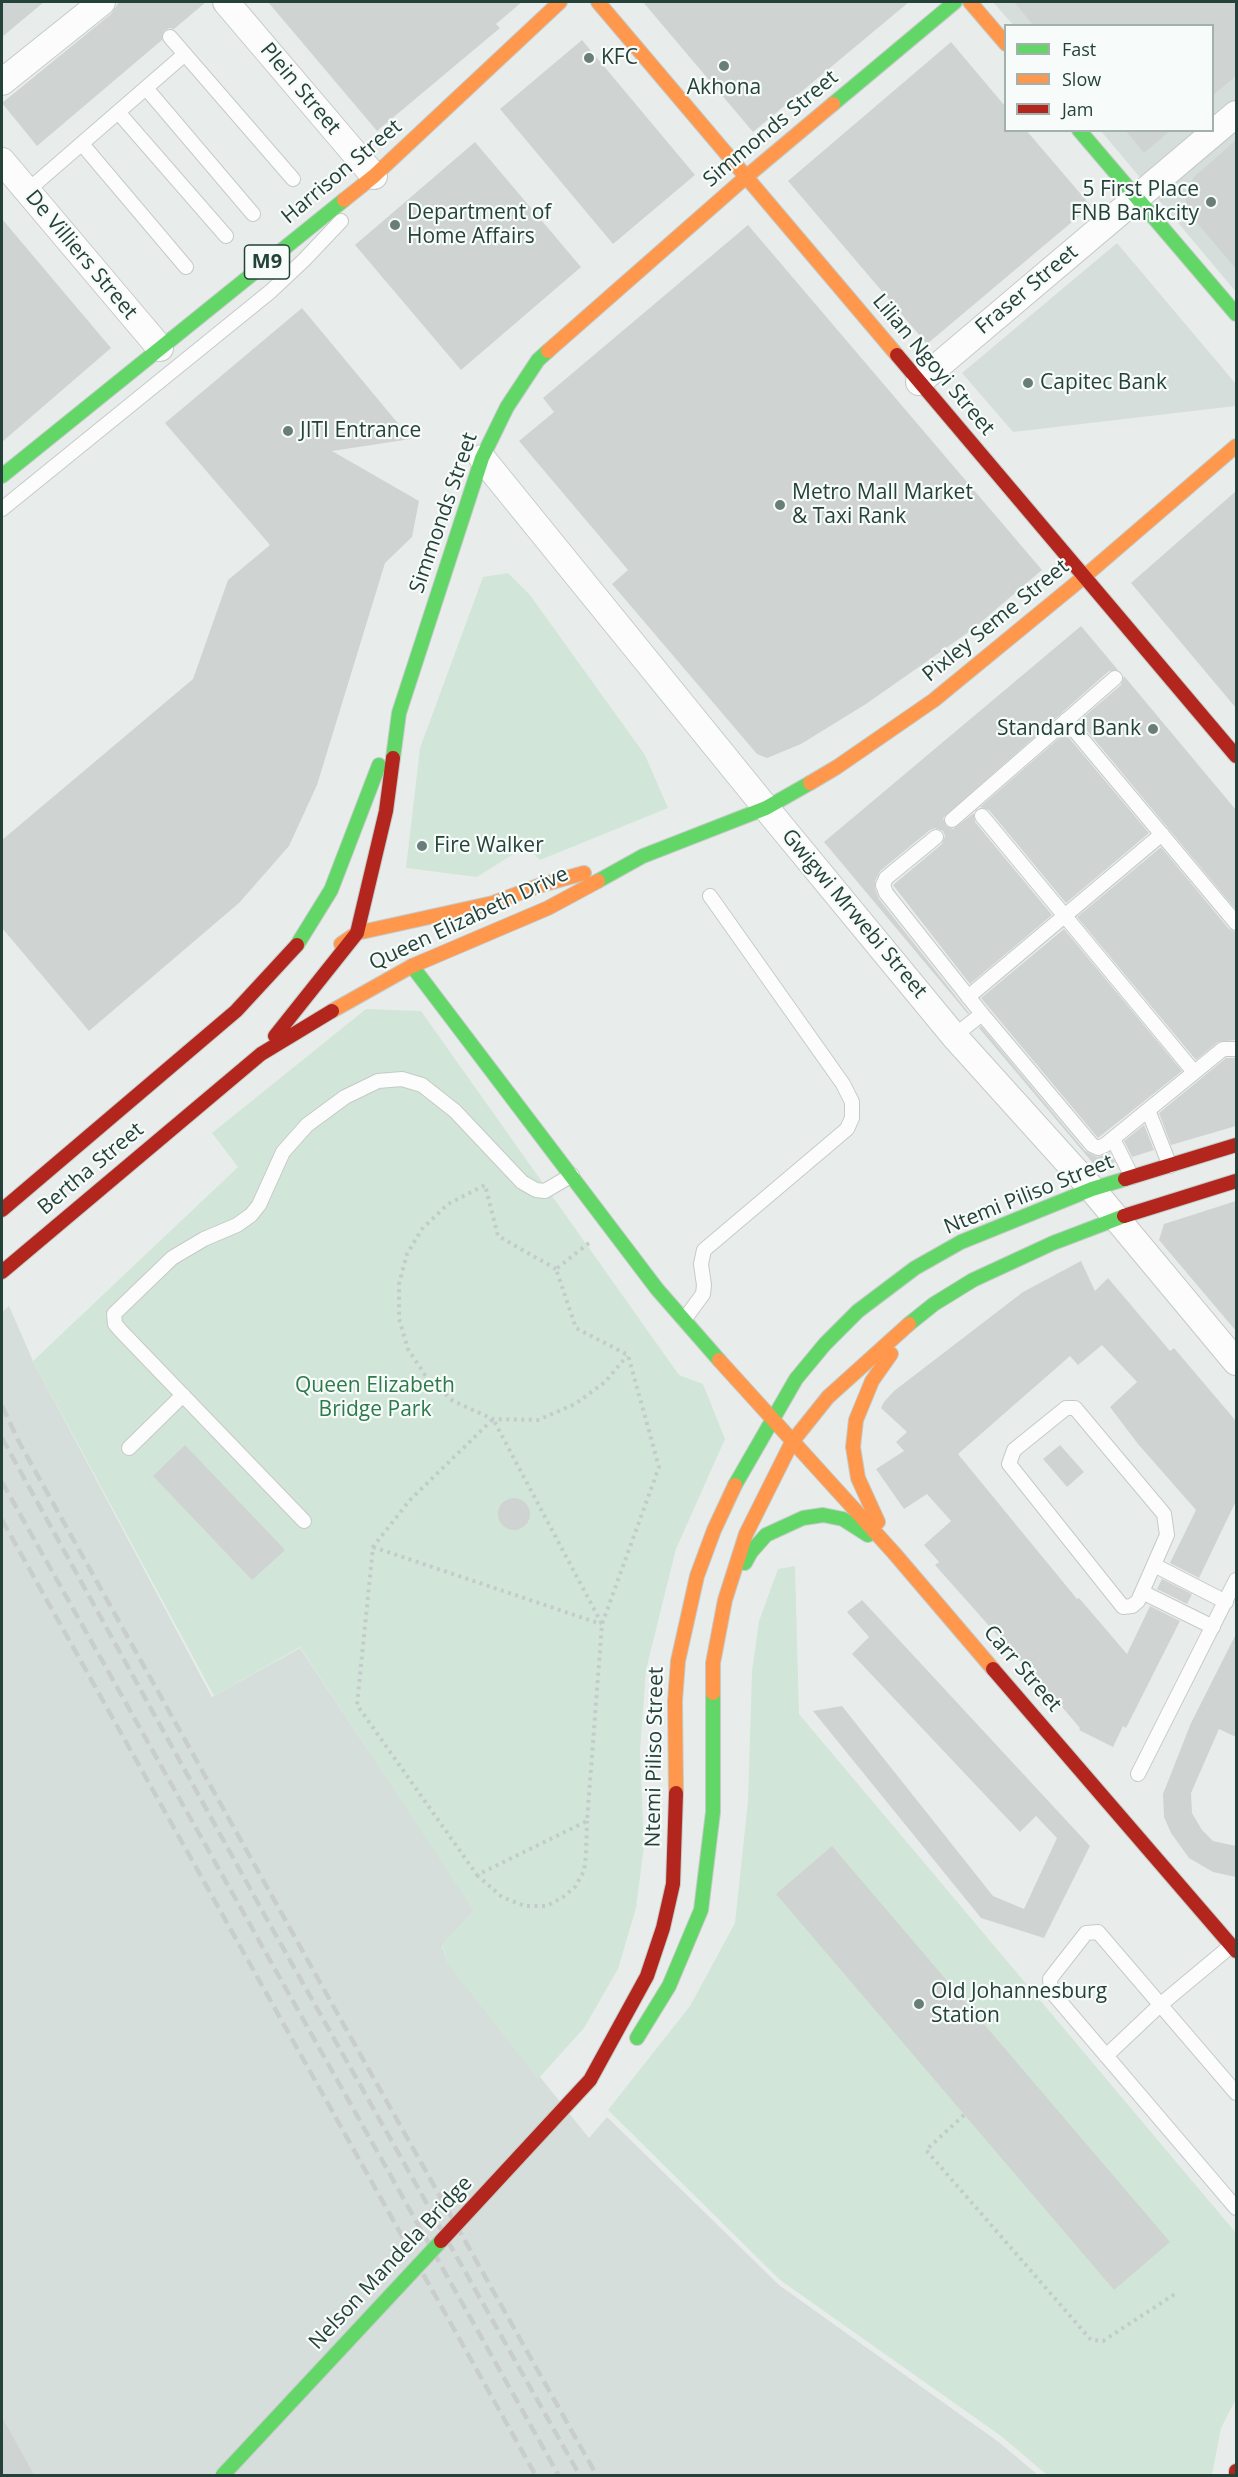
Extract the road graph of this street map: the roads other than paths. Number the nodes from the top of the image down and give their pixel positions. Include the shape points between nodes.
1 (102, 2) edge
2 (226, 2) edge
3 (560, 2) edge
4 (598, 2) edge
5 (955, 2) edge
6 (970, 2) edge
7 (170, 37) dead end
8 (1004, 43) edge
9 (185, 54) junction
10 (2, 82) edge
11 (146, 88) junction
12 (118, 112) junction
13 (1236, 114) edge
14 (1080, 132) edge
15 (82, 144) junction
16 (2, 161) edge
17 (374, 176) junction
18 (746, 177) junction
19 (293, 179) dead end
20 (27, 191) junction
21 (1136, 198) junction
22 (253, 214) dead end
23 (226, 236) dead end
24 (186, 267) dead end
25 (1236, 314) edge
26 (160, 348) junction
27 (919, 382) junction
28 (1236, 446) edge
29 (482, 458) junction
30 (2, 476) edge
31 (2, 509) edge
32 (1085, 576) junction
33 (1115, 678) dead end
34 (399, 713) junction
35 (1066, 720) junction
36 (1236, 756) edge
37 (766, 808) junction
38 (982, 816) dead end
39 (952, 820) dead end
40 (1162, 834) junction
41 (936, 837) dead end
42 (643, 855) junction
43 (710, 896) dead end
44 (1064, 915) junction
45 (1236, 923) edge
46 (357, 933) junction
47 (318, 958) dead end
48 (412, 966) junction
49 (288, 978) dead end
50 (968, 997) junction
51 (236, 1011) junction
52 (982, 1014) junction
53 (954, 1035) junction
54 (1236, 1049) edge
55 (261, 1054) junction
56 (1194, 1072) junction
57 (207, 1098) joint
58 (1148, 1110) junction
59 (1113, 1138) junction
60 (1236, 1145) edge
61 (1170, 1166) junction
62 (572, 1175) junction
63 (1132, 1177) junction
64 (1236, 1181) edge
65 (1092, 1189) junction
66 (2, 1210) edge
67 (1116, 1218) junction
68 (2, 1272) edge
69 (684, 1320) junction
70 (914, 1321) junction
71 (1236, 1362) edge
72 (183, 1395) junction
73 (772, 1419) junction
74 (792, 1442) junction
75 (129, 1448) dead end
76 (304, 1521) dead end
77 (894, 1553) junction
78 (1154, 1565) junction
79 (1236, 1580) edge
80 (1142, 1592) junction
81 (725, 1600) junction
82 (1226, 1602) junction
83 (1213, 1626) junction
84 (1138, 1774) dead end
85 (1235, 1946) edge
86 (1160, 2005) junction
87 (627, 2051) dead end
88 (1106, 2056) junction
89 (614, 2065) dead end
90 (591, 2079) junction
91 (1236, 2093) edge
92 (1236, 2208) edge
93 (1236, 2471) edge
94 (222, 2475) edge
95 (1236, 2475) edge

1 - 10 street
2 - 17 street, Plein Street
3 - 17 main road, Harrison Street / M9
4 - 18 main road, Lilian Ngoyi Street
5 - 18 main road, Simmonds Street
6 - 8 main road
7 - 9 lane
9 - 11 lane
9 - 19 lane
11 - 12 lane
11 - 22 lane
12 - 15 lane
12 - 23 lane
13 - 21 street, Fraser Street
14 - 21 main road
15 - 20 lane
15 - 24 lane
16 - 20 street, De Villiers Street
17 - 26 main road, Harrison Street / M9
17 - 31 lane via 346,215 271,291
18 - 27 main road, Lilian Ngoyi Street
18 - 29 main road, Simmonds Street via 538,360 507,407
20 - 26 street, De Villiers Street
21 - 25 main road
21 - 27 street, Fraser Street
26 - 30 main road, Harrison Street / M9
27 - 32 main road, Lilian Ngoyi Street
28 - 32 main road, Pixley Seme Street
29 - 34 main road, Simmonds Street
29 - 37 street, Gwigwi Mrwebi Street
32 - 36 main road, Lilian Ngoyi Street
32 - 37 main road, Pixley Seme Street via 934,700 837,767
33 - 35 lane
34 - 46 main road, Simmonds Street via 386,811
34 - 51 main road via 331,890 300,942
35 - 39 lane
35 - 40 lane
37 - 42 main road, Queen Elizabeth Drive
37 - 53 street, Gwigwi Mrwebi Street
38 - 44 lane
40 - 44 lane
40 - 45 lane
41 - 50 lane via 886,878 883,885
42 - 46 main road via 493,903
42 - 48 main road, Queen Elizabeth Drive via 548,908
43 - 69 lane via 843,1084 852,1102 852,1118 847,1128 704,1250 703,1294
44 - 50 lane
44 - 56 lane
46 - 47 main road
46 - 55 main road, Simmonds Street
48 - 55 main road, Queen Elizabeth Drive
48 - 62 main road, Carr Street
49 - 51 main road
50 - 52 lane
51 - 66 main road
52 - 53 lane
52 - 59 lane via 1092,1145 1098,1148
53 - 65 street, Gwigwi Mrwebi Street
54 - 56 lane via 1222,1049
55 - 57 main road, Queen Elizabeth Drive
56 - 58 lane
57 - 68 main road, Bertha Street
58 - 59 lane
58 - 61 lane
59 - 63 lane
60 - 61 main road, Ntemi Piliso Street
61 - 63 main road, Ntemi Piliso Street
62 - 69 main road, Carr Street
62 - 72 lane via 545,1191 522,1182 455,1112 422,1085 402,1079 378,1082 345,1097 307,1125 283,1152 251,1215 172,1258 114,1314 115,1324
63 - 65 main road, Ntemi Piliso Street
64 - 67 main road
65 - 67 street, Gwigwi Mrwebi Street
65 - 73 main road, Ntemi Piliso Street via 961,1242 915,1268 858,1311 825,1344 796,1379
67 - 70 main road via 973,1280
67 - 71 street, Gwigwi Mrwebi Street
69 - 73 main road, Carr Street
70 - 74 main road via 828,1397
70 - 77 main road via 872,1381 856,1420 853,1447 858,1478
72 - 75 lane
72 - 76 lane
73 - 74 main road, Carr Street
73 - 90 main road, Ntemi Piliso Street via 744,1466 697,1576 678,1661 673,1884 647,1976
74 - 77 main road, Carr Street
74 - 81 main road via 746,1534
77 - 81 main road via 843,1519 823,1515 803,1518 766,1535 751,1552
77 - 85 main road, Carr Street
78 - 80 lane
78 - 80 lane via 1167,1535 1164,1515 1076,1408 1060,1412 1014,1450 1009,1464 1017,1476 1123,1606 1138,1601
78 - 82 lane
79 - 82 lane
80 - 83 lane
81 - 87 main road via 713,1663 713,1812 701,1910 669,1986
82 - 83 lane
83 - 84 lane
85 - 86 lane
86 - 88 lane
86 - 88 lane via 1098,1932 1086,1933 1054,1972 1050,1992
86 - 91 lane
88 - 92 lane
89 - 90 main road
90 - 94 main road, Nelson Mandela Bridge, bridge
93 - 95 main road

